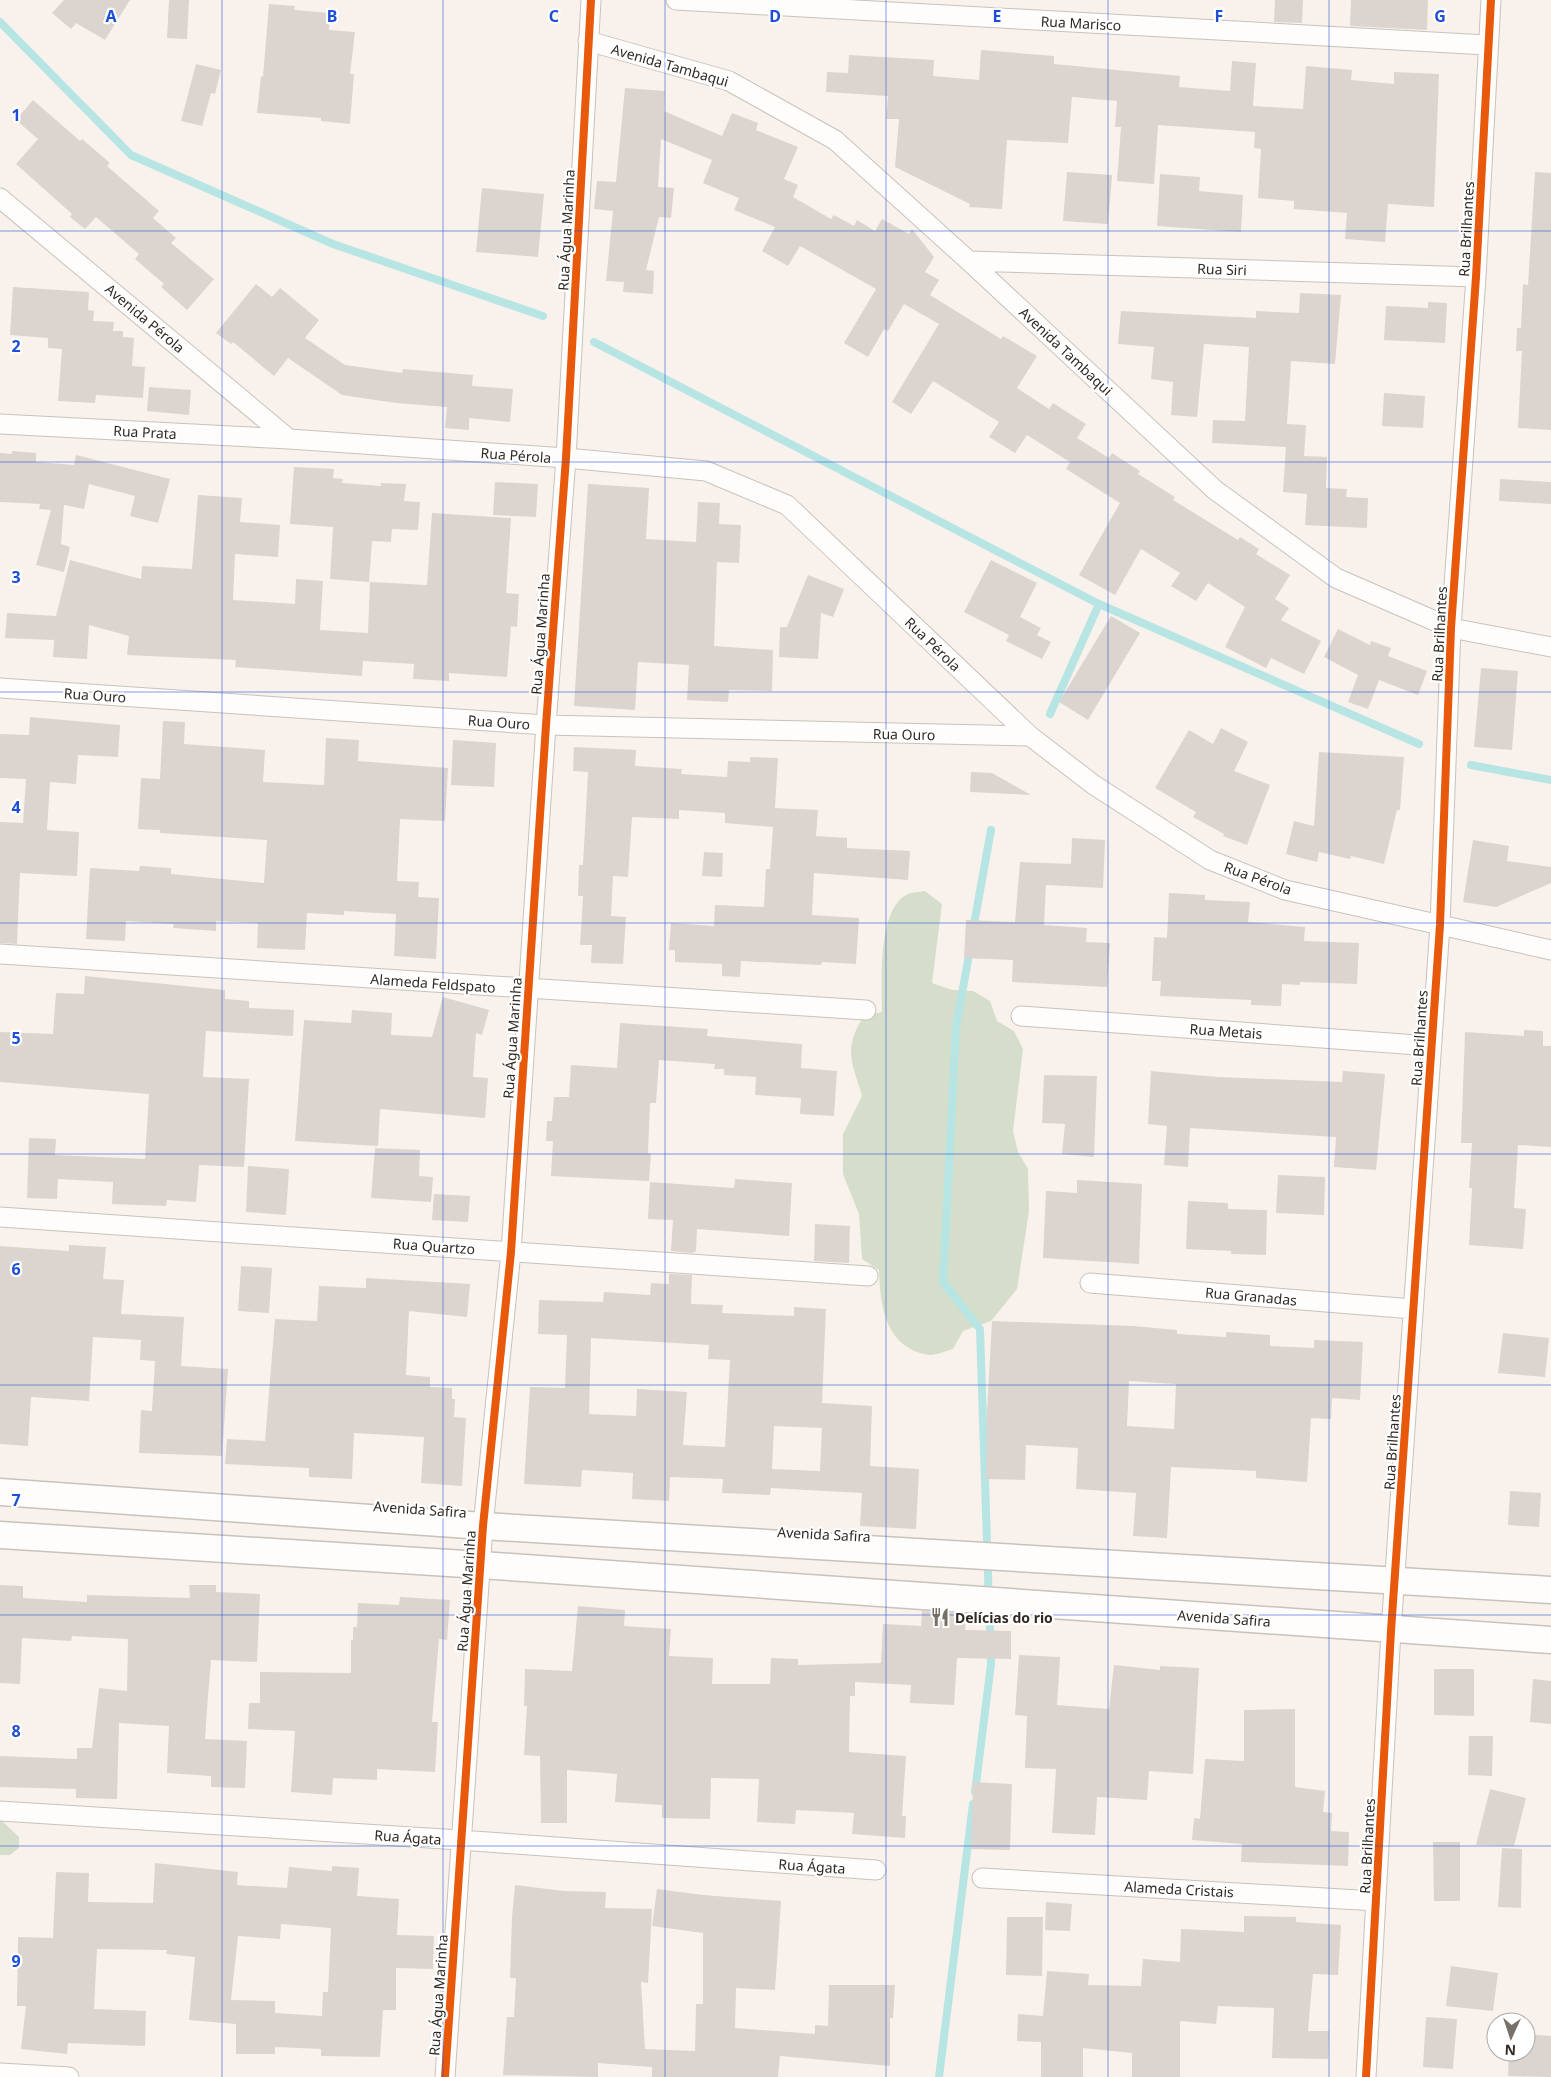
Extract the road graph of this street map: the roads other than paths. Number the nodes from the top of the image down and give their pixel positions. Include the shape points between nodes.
1 (591, 0) edge
2 (676, 0) edge
3 (1491, 0) edge
4 (588, 41) junction
5 (1487, 45) junction
6 (0, 198) edge
7 (969, 261) junction
8 (1476, 276) junction
9 (0, 424) edge
10 (290, 440) junction
11 (566, 458) junction
12 (1451, 628) junction
13 (1551, 647) edge
14 (0, 688) edge
15 (546, 725) junction
16 (1030, 736) junction
17 (1440, 925) junction
18 (1551, 950) edge
19 (0, 954) edge
20 (528, 989) junction
21 (866, 1010) dead end
22 (1021, 1016) dead end
23 (1431, 1046) junction
24 (0, 1217) edge
25 (511, 1252) junction
26 (868, 1276) dead end
27 (1090, 1283) dead end
28 (1413, 1309) junction
29 (0, 1492) edge
30 (483, 1526) junction
31 (0, 1535) edge
32 (481, 1566) junction
33 (1395, 1581) junction
34 (1551, 1590) edge
35 (1391, 1631) junction
36 (1551, 1640) edge
37 (0, 1811) edge
38 (460, 1840) junction
39 (876, 1870) dead end
40 (982, 1878) dead end
41 (1376, 1901) junction
42 (0, 2073) edge
43 (70, 2077) edge
44 (445, 2077) edge
45 (1366, 2077) edge

1 - 4 street, Rua Água Marinha
2 - 5 street, Rua Marisco
3 - 5 street, Rua Brilhantes
4 - 7 street, Avenida Tambaqui via 729,80 835,140
4 - 11 street, Rua Água Marinha
5 - 8 street, Rua Brilhantes
6 - 10 street, Avenida Pérola
7 - 8 street, Rua Siri
7 - 12 street, Avenida Tambaqui via 1215,490 1336,578
8 - 12 street, Rua Brilhantes
9 - 10 street, Rua Prata
10 - 11 street, Rua Pérola
11 - 15 street, Rua Água Marinha
11 - 16 street, Rua Pérola via 706,471 787,505
12 - 13 street, Avenida Tambaqui
12 - 17 street, Rua Brilhantes
14 - 15 street, Rua Ouro
15 - 16 street, Rua Ouro
15 - 20 street, Rua Água Marinha
16 - 17 street, Rua Pérola via 1094,785 1210,860 1285,890
17 - 18 street, Rua Pérola
17 - 23 street, Rua Brilhantes
19 - 20 street, Alameda Feldspato
20 - 21 street, Alameda Feldspato
20 - 25 street, Rua Água Marinha
22 - 23 street, Rua Metais
23 - 28 street, Rua Brilhantes
24 - 25 street, Rua Quartzo
25 - 26 street, Rua Quartzo
25 - 30 street, Rua Água Marinha
27 - 28 street, Rua Granadas
28 - 33 street, Rua Brilhantes
29 - 30 street, Avenida Safira
30 - 32 street, Rua Água Marinha
30 - 33 street, Avenida Safira
31 - 32 street, Avenida Safira
32 - 35 street, Avenida Safira
32 - 38 street, Rua Água Marinha
33 - 34 street, Avenida Safira
33 - 35 street, Rua Brilhantes
35 - 36 street, Avenida Safira
35 - 41 street, Rua Brilhantes
37 - 38 street, Rua Ágata
38 - 39 street, Rua Ágata
38 - 44 street, Rua Água Marinha
40 - 41 street, Alameda Cristais
41 - 45 street, Rua Brilhantes
42 - 43 street

